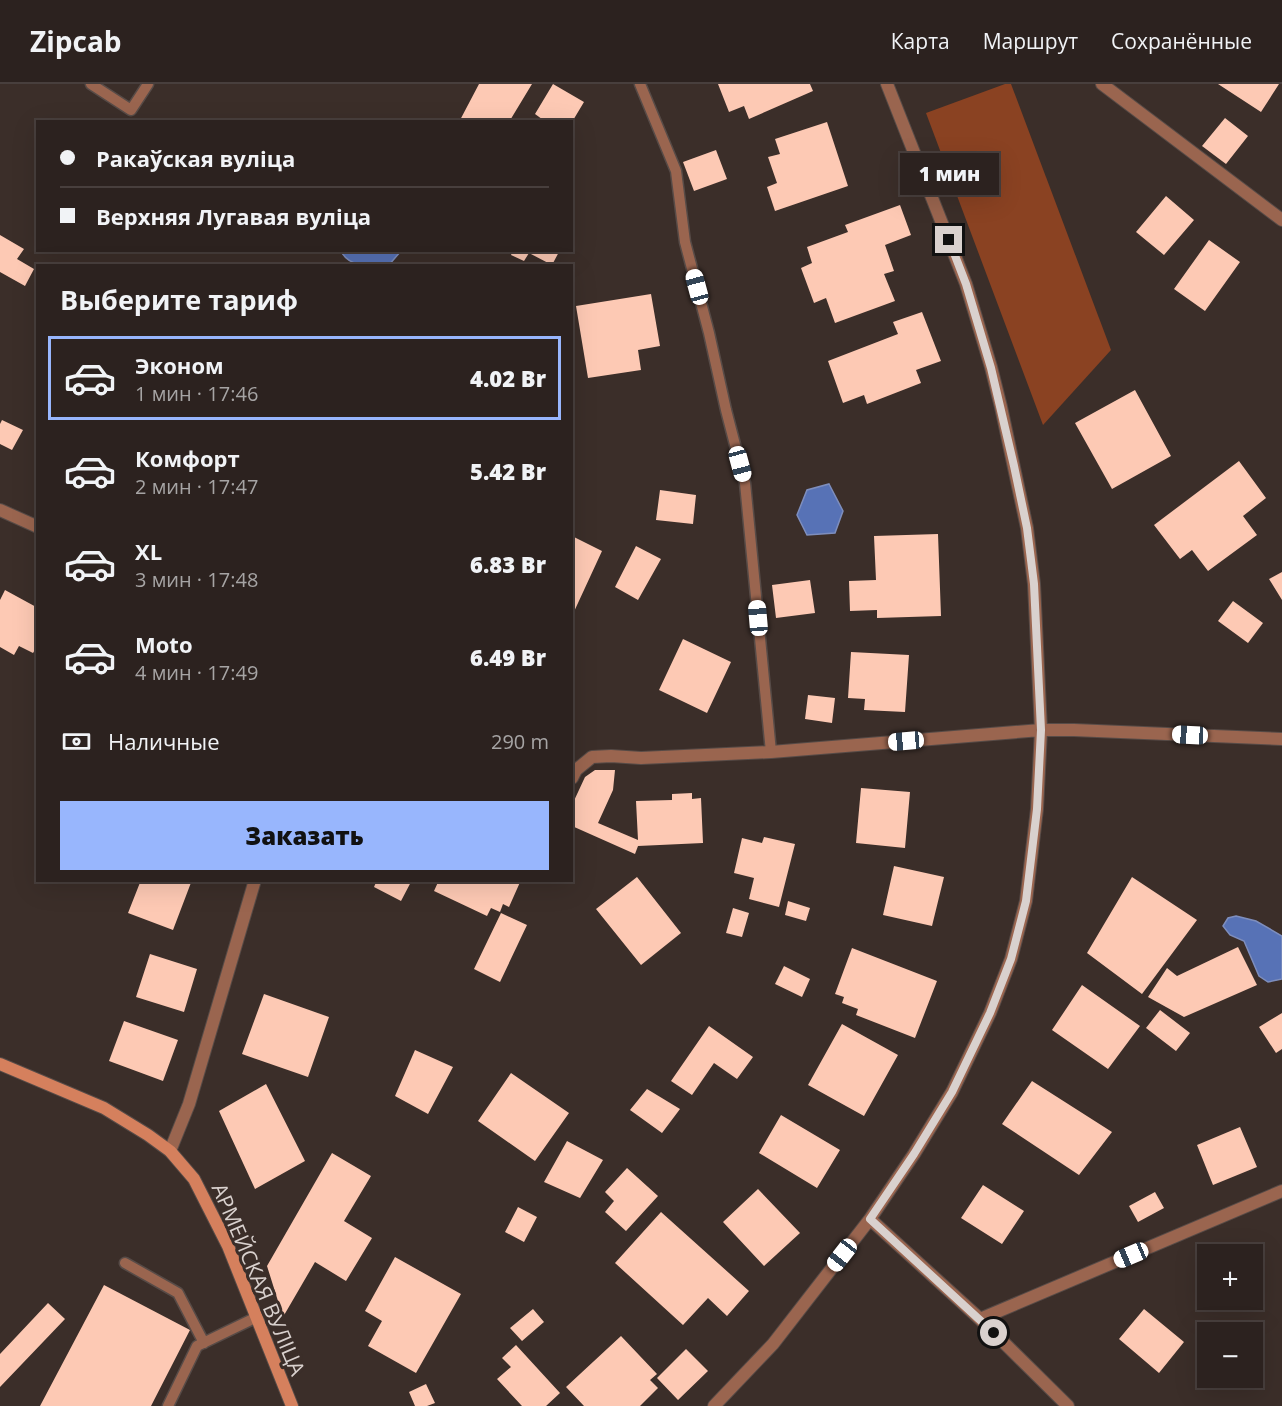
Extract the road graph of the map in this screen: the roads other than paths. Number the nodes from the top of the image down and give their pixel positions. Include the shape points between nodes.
1 (91, 84) edge
2 (148, 84) edge
3 (640, 84) edge
4 (888, 84) edge
5 (1102, 84) edge
6 (1282, 220) edge
7 (0, 510) edge
8 (36, 525) edge
9 (1041, 730) junction
10 (1282, 739) edge
11 (771, 752) junction
12 (573, 776) edge
13 (254, 882) edge
14 (0, 1064) edge
15 (170, 1151) junction
16 (1282, 1191) edge
17 (870, 1219) junction
18 (125, 1263) dead end
19 (257, 1317) junction
20 (980, 1318) junction
21 (204, 1342) junction
22 (168, 1406) edge
23 (292, 1406) edge
24 (714, 1406) edge
25 (1068, 1406) edge

1 - 2 lane via 131,110
3 - 11 lane via 676,171 685,242 745,483
4 - 9 street via 966,284 1001,407 1027,528 1034,584
5 - 6 street
7 - 8 street
9 - 10 street
9 - 11 street
9 - 17 street via 1026,901 1011,959 952,1092
11 - 12 street via 592,758
13 - 15 street via 189,1104
14 - 15 street, АРМЕЙСКАЯ ВУЛІЦА via 104,1108
15 - 19 street, АРМЕЙСКАЯ ВУЛІЦА via 194,1179 228,1246
16 - 20 street
17 - 20 street
17 - 24 street via 773,1344
18 - 21 lane via 178,1293
19 - 21 lane
19 - 23 street, АРМЕЙСКАЯ ВУЛІЦА
20 - 25 street
21 - 22 lane via 197,1346

